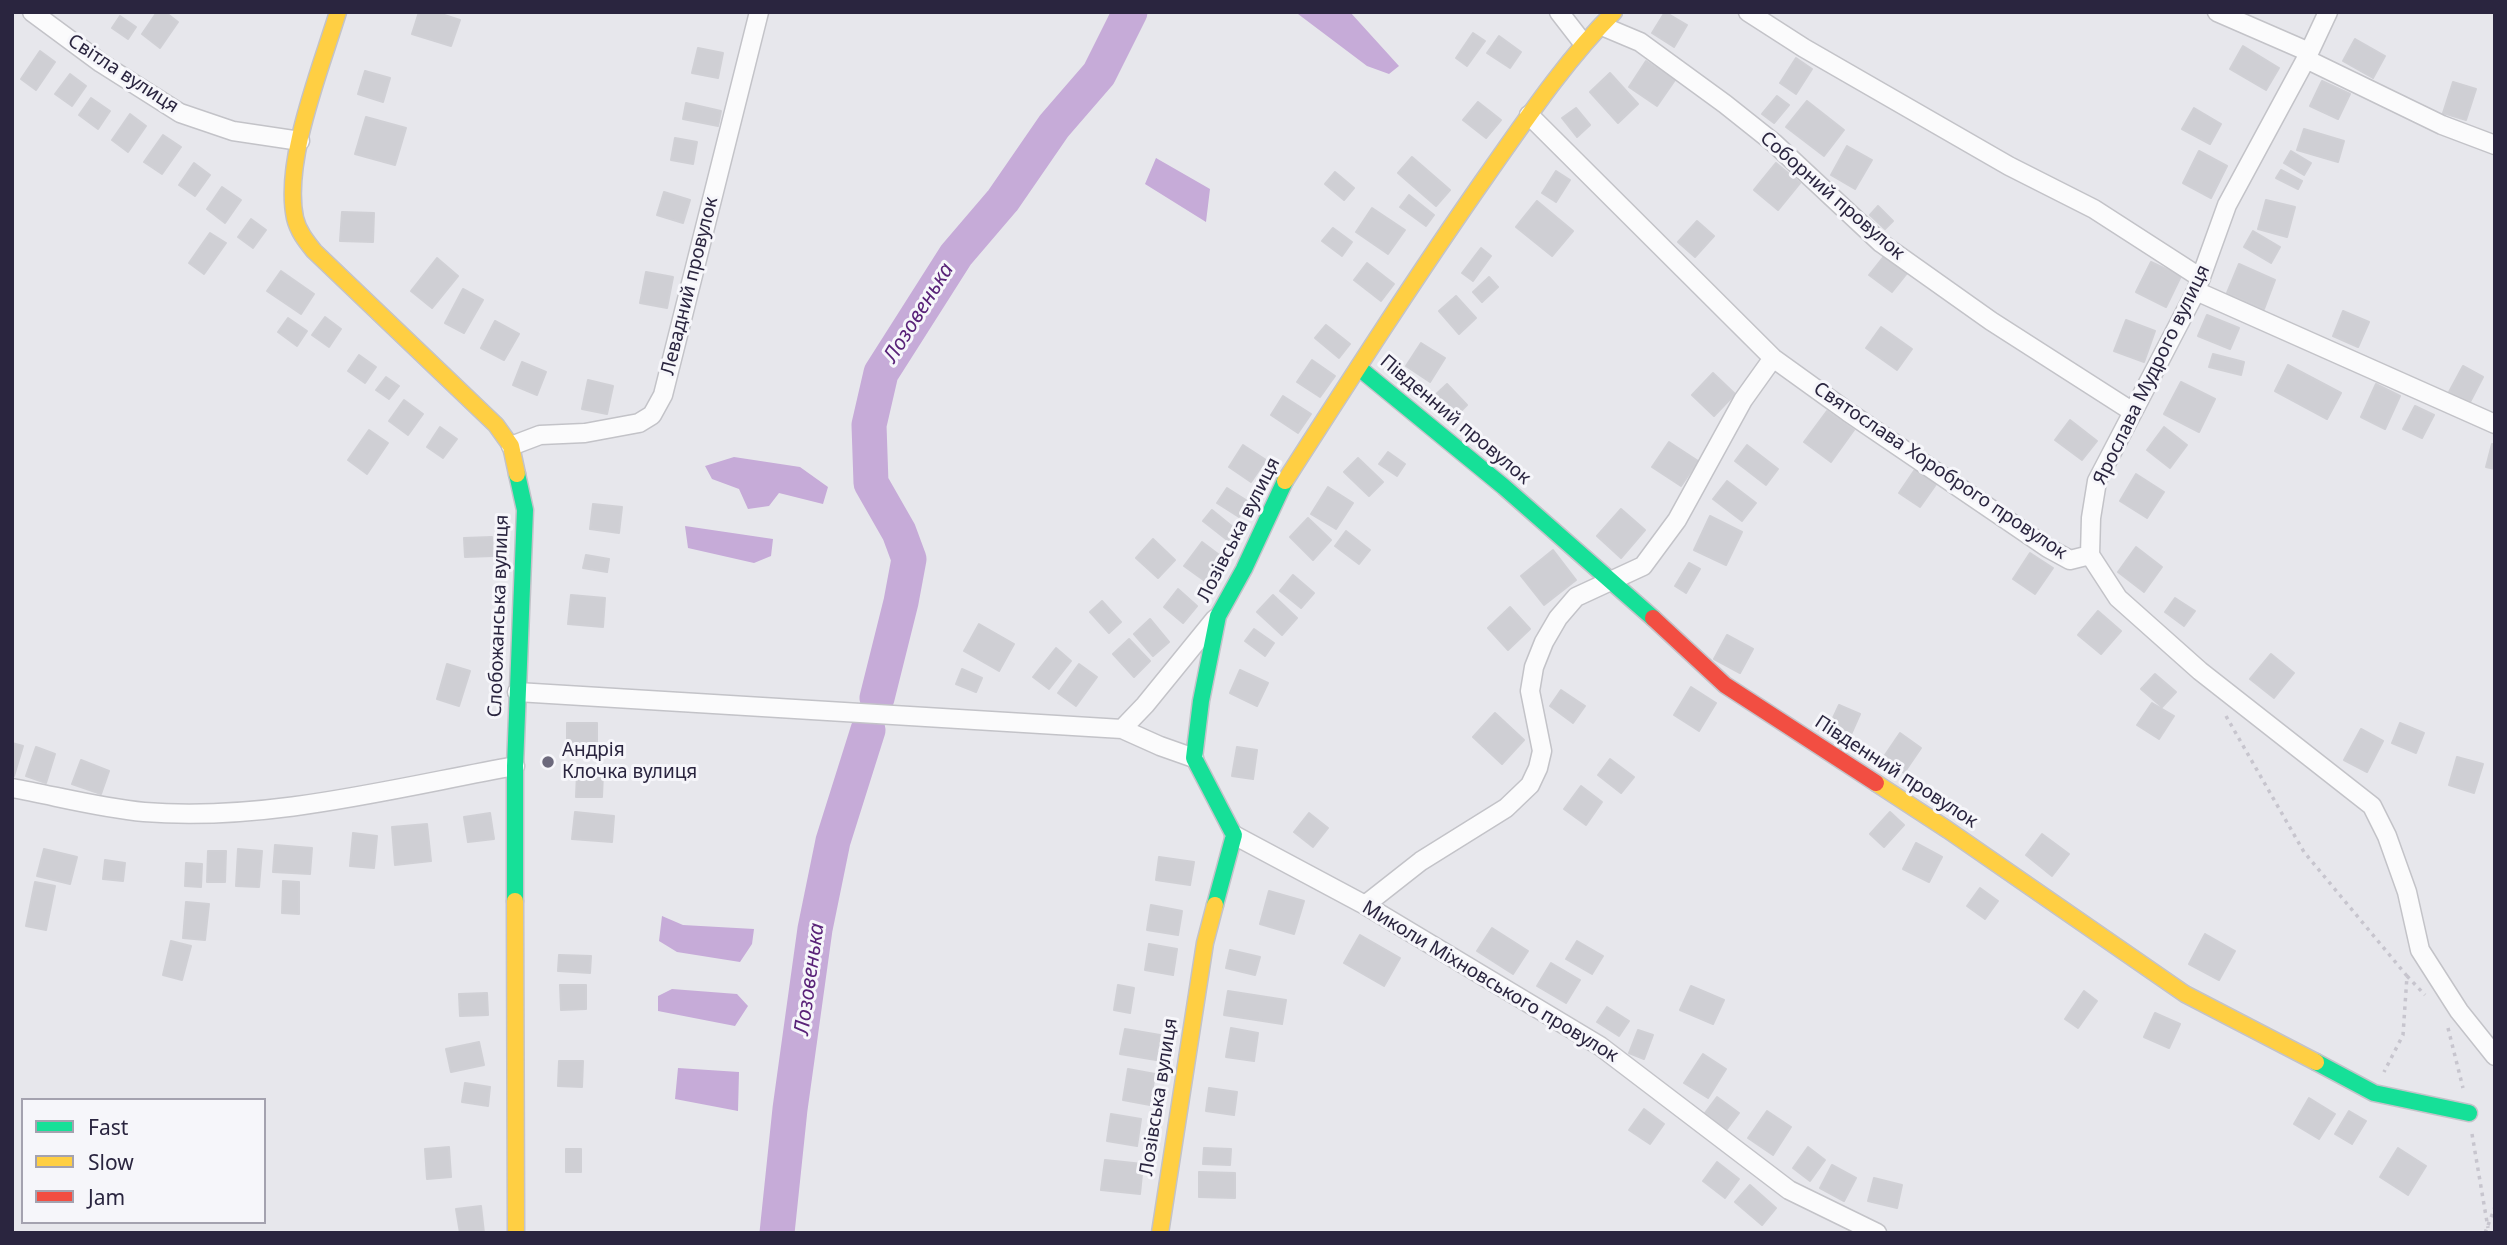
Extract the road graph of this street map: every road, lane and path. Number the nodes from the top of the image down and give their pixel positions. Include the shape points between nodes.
1 (32, 12) edge
2 (338, 12) edge
3 (760, 12) edge
4 (1559, 12) edge
5 (1748, 12) edge
6 (2217, 12) edge
7 (2328, 12) edge
8 (1608, 19) edge
9 (1583, 43) junction
10 (2308, 56) junction
11 (1529, 115) junction
12 (300, 141) junction
13 (2495, 145) edge
14 (2198, 284) junction
15 (1773, 358) junction
16 (1359, 368) junction
17 (2133, 412) junction
18 (2495, 424) edge
19 (511, 446) junction
20 (2090, 555) junction
21 (1611, 580) junction
22 (1218, 616) junction
23 (517, 692) junction
24 (2221, 707) dead end
25 (1122, 729) junction
26 (1194, 758) junction
27 (515, 766) junction
28 (12, 788) edge
29 (1234, 835) junction
30 (1365, 905) junction
31 (2448, 1028) dead end
32 (2495, 1056) edge
33 (2374, 1093) junction
34 (2469, 1114) junction
35 (2495, 1207) edge
36 (2487, 1231) edge
37 (516, 1233) edge
38 (1160, 1233) edge
39 (1877, 1233) edge

1 - 12 street, Світла вулиця via 180,113 233,131
2 - 12 street, Слобожанська вулиця
3 - 19 street, Левадний провулок via 663,395 652,415 639,423 540,435
4 - 9 street
5 - 14 street via 2009,166 2094,209
6 - 10 street
7 - 10 street, Ярослава Мудрого вулиця
8 - 9 street, Лозівська вулиця
8 - 17 street, Соборний провулок via 1773,143 1881,243 1991,321
9 - 11 street, Лозівська вулиця
10 - 13 street via 2442,125
10 - 14 street, Ярослава Мудрого вулиця via 2227,205
11 - 15 street, Святослава Хороброго провулок
11 - 16 street, Лозівська вулиця via 1425,263
12 - 19 street, Слобожанська вулиця via 293,204 306,241 496,425
14 - 17 street, Ярослава Мудрого вулиця
14 - 18 street
15 - 20 street, Святослава Хороброго провулок via 2048,548 2070,560
15 - 21 street via 1743,400 1677,520 1643,566
16 - 21 street, Південний провулок
16 - 22 street, Лозівська вулиця via 1283,484
17 - 20 street, Ярослава Мудрого вулиця via 2097,481
19 - 23 street, Слобожанська вулиця via 525,510
20 - 32 street, Святослава Хороброго провулок via 2118,598 2200,671 2371,806 2407,892 2420,950
21 - 30 street via 1576,597 1558,618 1539,654 1530,691 1542,751 1530,785 1506,808 1421,861
21 - 33 street, Південний провулок via 1725,685 1948,830 2185,994
22 - 25 street
22 - 26 street, Лозівська вулиця
23 - 25 street
23 - 27 street, Слобожанська вулиця
24 - 33 path via 2304,852 2407,976 2403,1035
25 - 26 street
26 - 29 street
27 - 28 street via 289,807 216,814 143,812
27 - 37 street, Слобожанська вулиця
29 - 30 street, Миколи Міхновського провулок
29 - 38 street, Лозівська вулиця via 1205,943
30 - 39 street, Миколи Міхновського провулок via 1600,1046 1789,1190
31 - 34 path
33 - 34 street, Південний провулок
34 - 36 path
35 - 36 path

